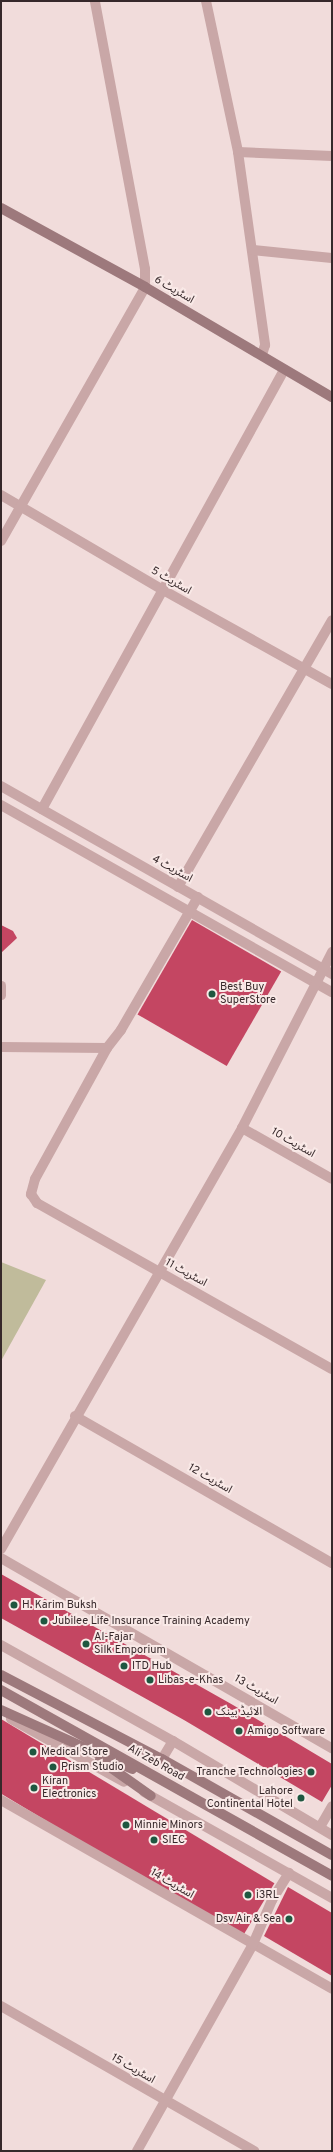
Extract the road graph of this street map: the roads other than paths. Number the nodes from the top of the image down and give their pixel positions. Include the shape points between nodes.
1 (95, 1) edge
2 (206, 1) edge
3 (238, 152) junction
4 (332, 156) edge
5 (1, 208) edge
6 (253, 250) junction
7 (332, 258) edge
8 (145, 287) junction
9 (262, 355) junction
10 (284, 370) junction
11 (332, 397) edge
12 (1, 495) edge
13 (21, 506) junction
14 (1, 541) edge
15 (163, 590) junction
16 (332, 620) edge
17 (304, 668) junction
18 (332, 684) edge
19 (1, 786) edge
20 (1, 805) edge
21 (42, 809) junction
22 (178, 887) junction
23 (198, 897) junction
24 (190, 911) junction
25 (332, 952) edge
26 (323, 969) junction
27 (332, 974) edge
28 (317, 984) junction
29 (1, 985) edge
30 (332, 992) edge
31 (1, 995) edge
32 (1, 1047) edge
33 (107, 1048) junction
34 (242, 1128) junction
35 (332, 1180) edge
36 (159, 1272) junction
37 (332, 1370) edge
38 (75, 1416) junction
39 (1, 1549) edge
40 (1, 1558) edge
41 (332, 1563) edge
42 (1, 1645) edge
43 (1, 1675) edge
44 (1, 1691) edge
45 (1, 1710) edge
46 (1, 1713) edge
47 (172, 1741) junction
48 (82, 1747) junction
49 (332, 1748) edge
50 (162, 1759) junction
51 (151, 1796) junction
52 (192, 1796) junction
53 (1, 1800) edge
54 (332, 1806) edge
55 (320, 1827) junction
56 (332, 1835) edge
57 (332, 1855) edge
58 (289, 1873) junction
59 (332, 1876) edge
60 (332, 1898) edge
61 (253, 1944) junction
62 (332, 1990) edge
63 (1, 2006) edge
64 (166, 2102) junction
65 (137, 2151) edge
66 (254, 2151) edge

1 - 8 street via 145,269
2 - 3 street
3 - 4 street
3 - 6 street
5 - 8 main road, اسٹریٹ 6
6 - 7 street
6 - 9 street via 265,345
8 - 9 main road, اسٹریٹ 6
8 - 13 street
9 - 10 main road, اسٹریٹ 6
10 - 11 main road, اسٹریٹ 6
10 - 15 street
12 - 13 street, اسٹریٹ 5
13 - 14 street
13 - 15 street, اسٹریٹ 5
15 - 17 street, اسٹریٹ 5
15 - 21 street
16 - 17 street
17 - 18 street, اسٹریٹ 5
17 - 22 street
19 - 21 street, اسٹریٹ 4
20 - 24 street
21 - 22 street, اسٹریٹ 4
22 - 23 street, اسٹریٹ 4
23 - 24 street
23 - 26 street, اسٹریٹ 4
24 - 28 street
24 - 33 street via 121,1030
25 - 26 street
26 - 27 street, اسٹریٹ 4
26 - 28 street
28 - 30 street
28 - 34 street
29 - 31 lane
32 - 33 street
33 - 36 street, اسٹریٹ 11 via 35,1179 31,1194 37,1203
34 - 35 street, اسٹریٹ 10
34 - 36 street
36 - 37 street, اسٹریٹ 11
36 - 38 street
38 - 39 street
38 - 41 street, اسٹریٹ 12
40 - 49 street, اسٹریٹ 13
42 - 47 street
43 - 50 main road, Ali Zeb Road
44 - 48 main road
44 - 52 main road, Ali Zeb Road
45 - 48 main road
46 - 51 street
47 - 50 street
47 - 55 street
48 - 51 main road
48 - 52 main road
50 - 57 main road, Ali Zeb Road
51 - 58 street
52 - 59 main road, Ali Zeb Road
53 - 61 street, اسٹریٹ 14
54 - 55 street
55 - 56 street
58 - 60 street
58 - 61 street via 272,1900
61 - 62 street, اسٹریٹ 14
61 - 64 street
63 - 64 street, اسٹریٹ 15
64 - 65 street
64 - 66 street, اسٹریٹ 15

